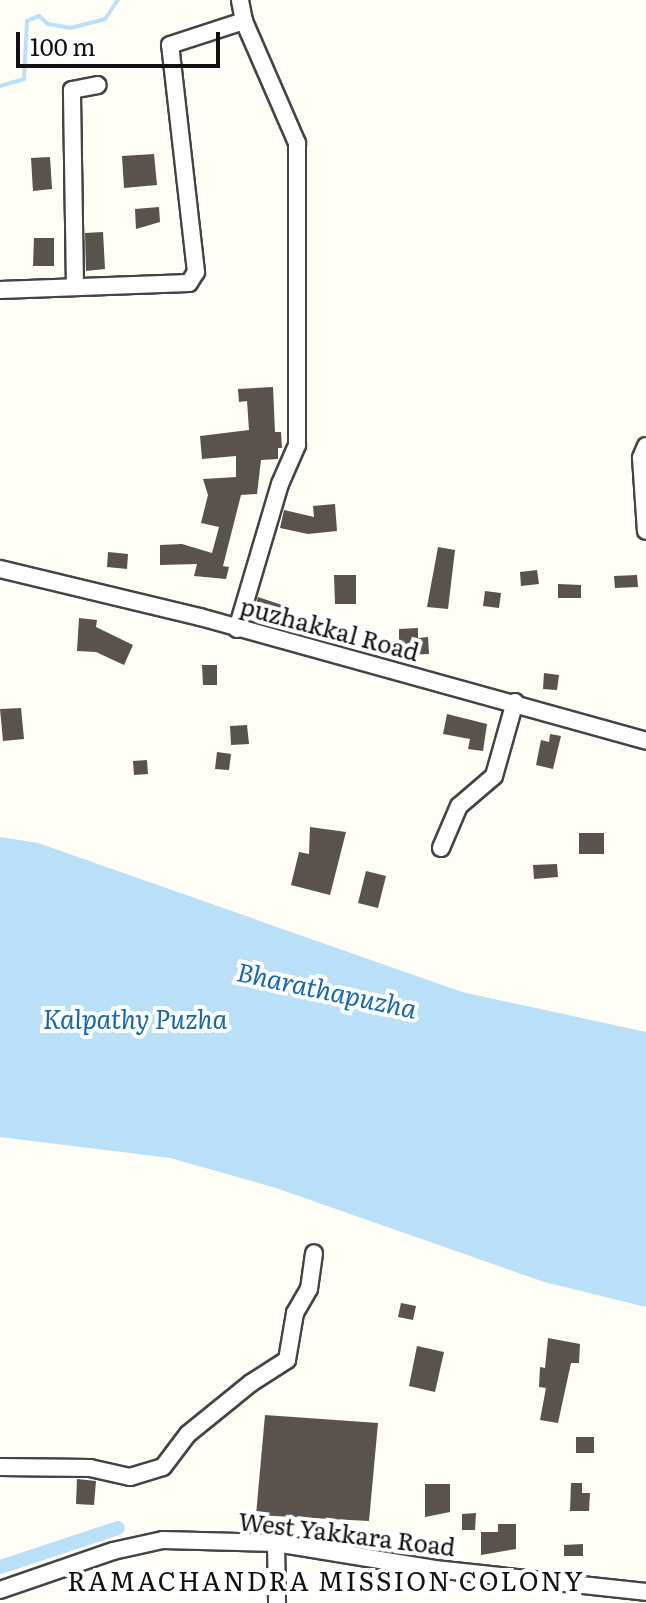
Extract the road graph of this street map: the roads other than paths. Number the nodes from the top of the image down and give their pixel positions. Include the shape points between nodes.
1 (240, 0) edge
2 (244, 21) junction
3 (98, 85) dead end
4 (75, 287) junction
5 (0, 290) edge
6 (646, 446) edge
7 (646, 531) edge
8 (0, 569) edge
9 (237, 629) junction
10 (515, 703) junction
11 (646, 741) edge
12 (441, 848) dead end
13 (314, 1253) dead end
14 (0, 1467) edge
15 (276, 1543) junction
16 (0, 1590) edge
17 (646, 1592) edge
18 (599, 1596) edge
19 (277, 1603) edge

1 - 2 street
2 - 4 street via 170,45 196,272 189,283
2 - 9 street via 297,143 297,445 280,484
3 - 4 street via 72,90
4 - 5 street
6 - 7 street via 641,458
8 - 9 street, puzhakkal Road
9 - 10 street, puzhakkal Road
10 - 11 street, puzhakkal Road
10 - 12 street via 494,776 459,806
13 - 14 street via 287,1360 188,1434 163,1467 130,1477 90,1468
15 - 16 street, West Yakkara Road via 163,1540 113,1551
15 - 18 street, West Yakkara Road
15 - 19 street
17 - 18 street, West Yakkara Road

